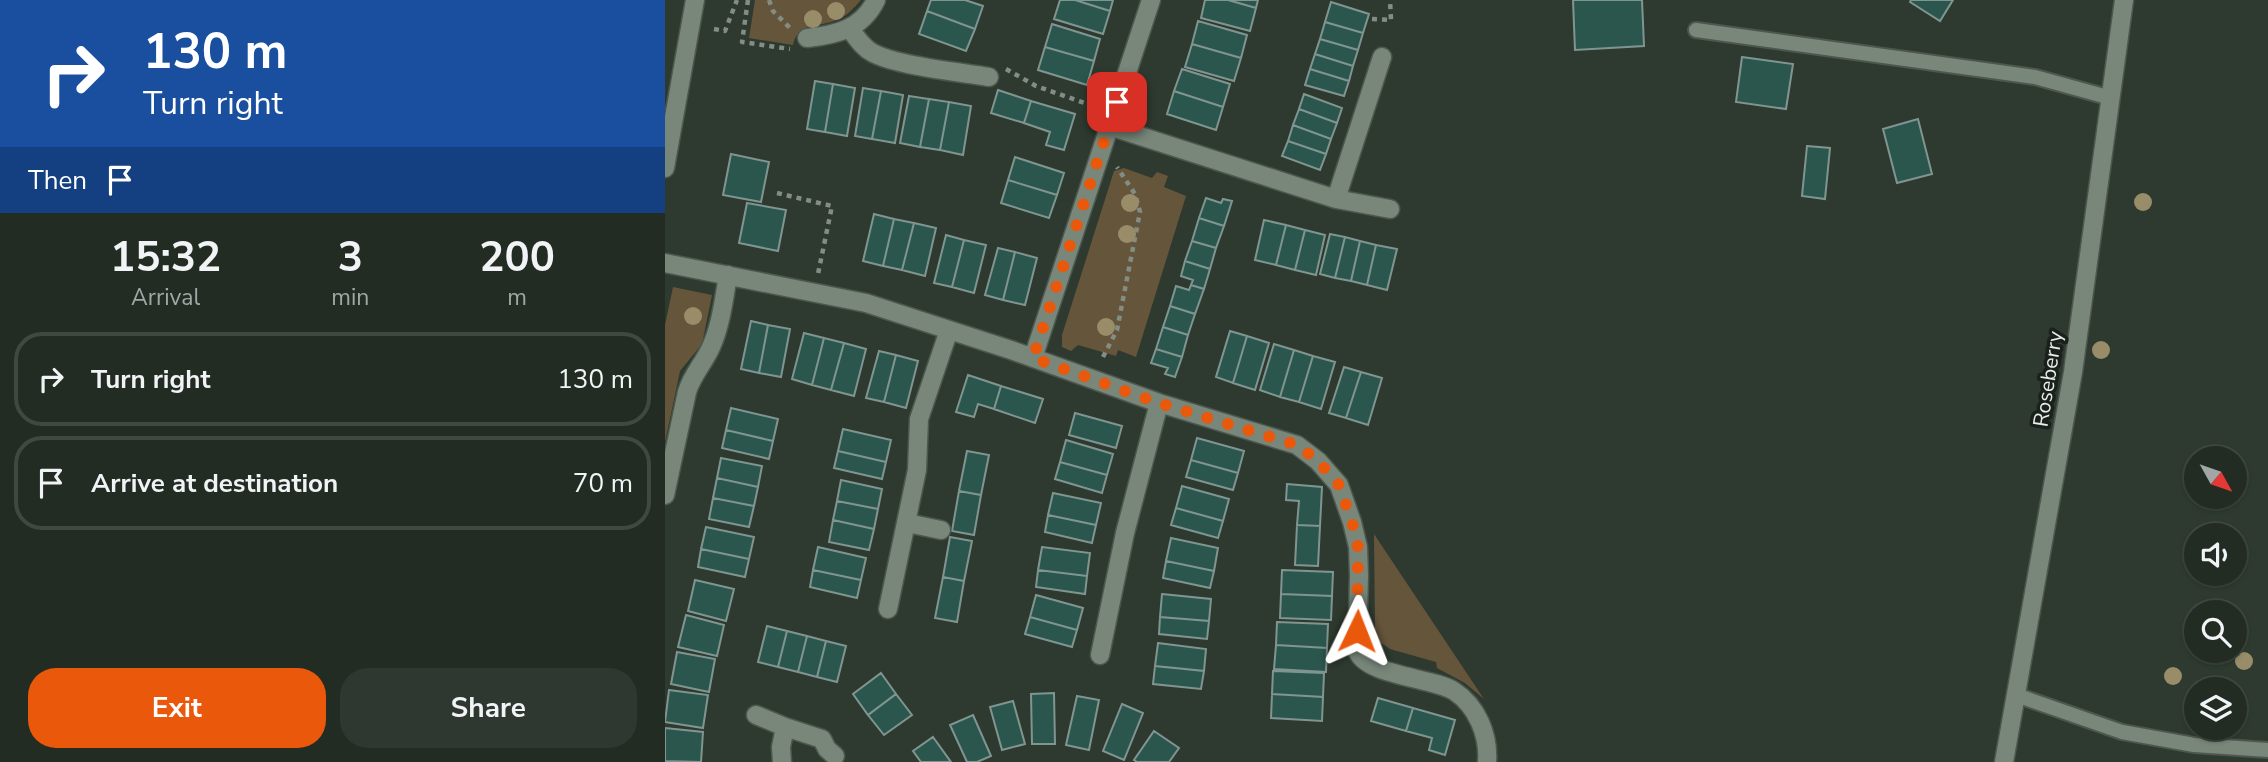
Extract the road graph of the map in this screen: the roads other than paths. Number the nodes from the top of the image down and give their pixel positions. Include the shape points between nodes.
1 (695, 0) edge
2 (876, 0) edge
3 (1151, 0) edge
4 (2124, 0) edge
5 (850, 29) junction
6 (1696, 30) dead end
7 (807, 38) road end
8 (1382, 57) dead end
9 (994, 72) road end
10 (2111, 98) junction
11 (1109, 126) junction
12 (665, 168) edge
13 (1336, 198) junction
14 (1389, 209) dead end
15 (665, 263) edge
16 (728, 275) junction
17 (949, 330) junction
18 (1033, 358) junction
19 (1159, 403) junction
20 (665, 495) edge
21 (907, 523) junction
22 (941, 530) dead end
23 (888, 609) dead end
24 (1100, 655) dead end
25 (2016, 695) junction
26 (757, 715) dead end
27 (785, 727) junction
28 (2268, 750) edge
29 (835, 756) dead end
30 (782, 762) edge
31 (1487, 762) edge
32 (2004, 762) edge

1 - 12 street
2 - 5 street
3 - 11 street
4 - 10 street, Roseberry
5 - 7 street
5 - 9 street via 860,44 890,60
6 - 10 lane via 2035,77
8 - 13 street
10 - 25 street, Roseberry via 2070,393
11 - 13 street
11 - 18 street
13 - 14 street
15 - 16 street
16 - 17 street via 866,303
16 - 20 street via 714,341 691,378
17 - 18 street
17 - 21 street via 919,419 917,470
18 - 19 street
19 - 24 street
19 - 31 street via 1297,445 1318,461 1339,485 1358,547 1359,656 1371,665 1453,691 1483,726
21 - 22 street
21 - 23 street
25 - 28 lane via 2122,732 2194,745
25 - 32 street, Roseberry
26 - 27 street
27 - 29 street via 822,739
27 - 30 street

